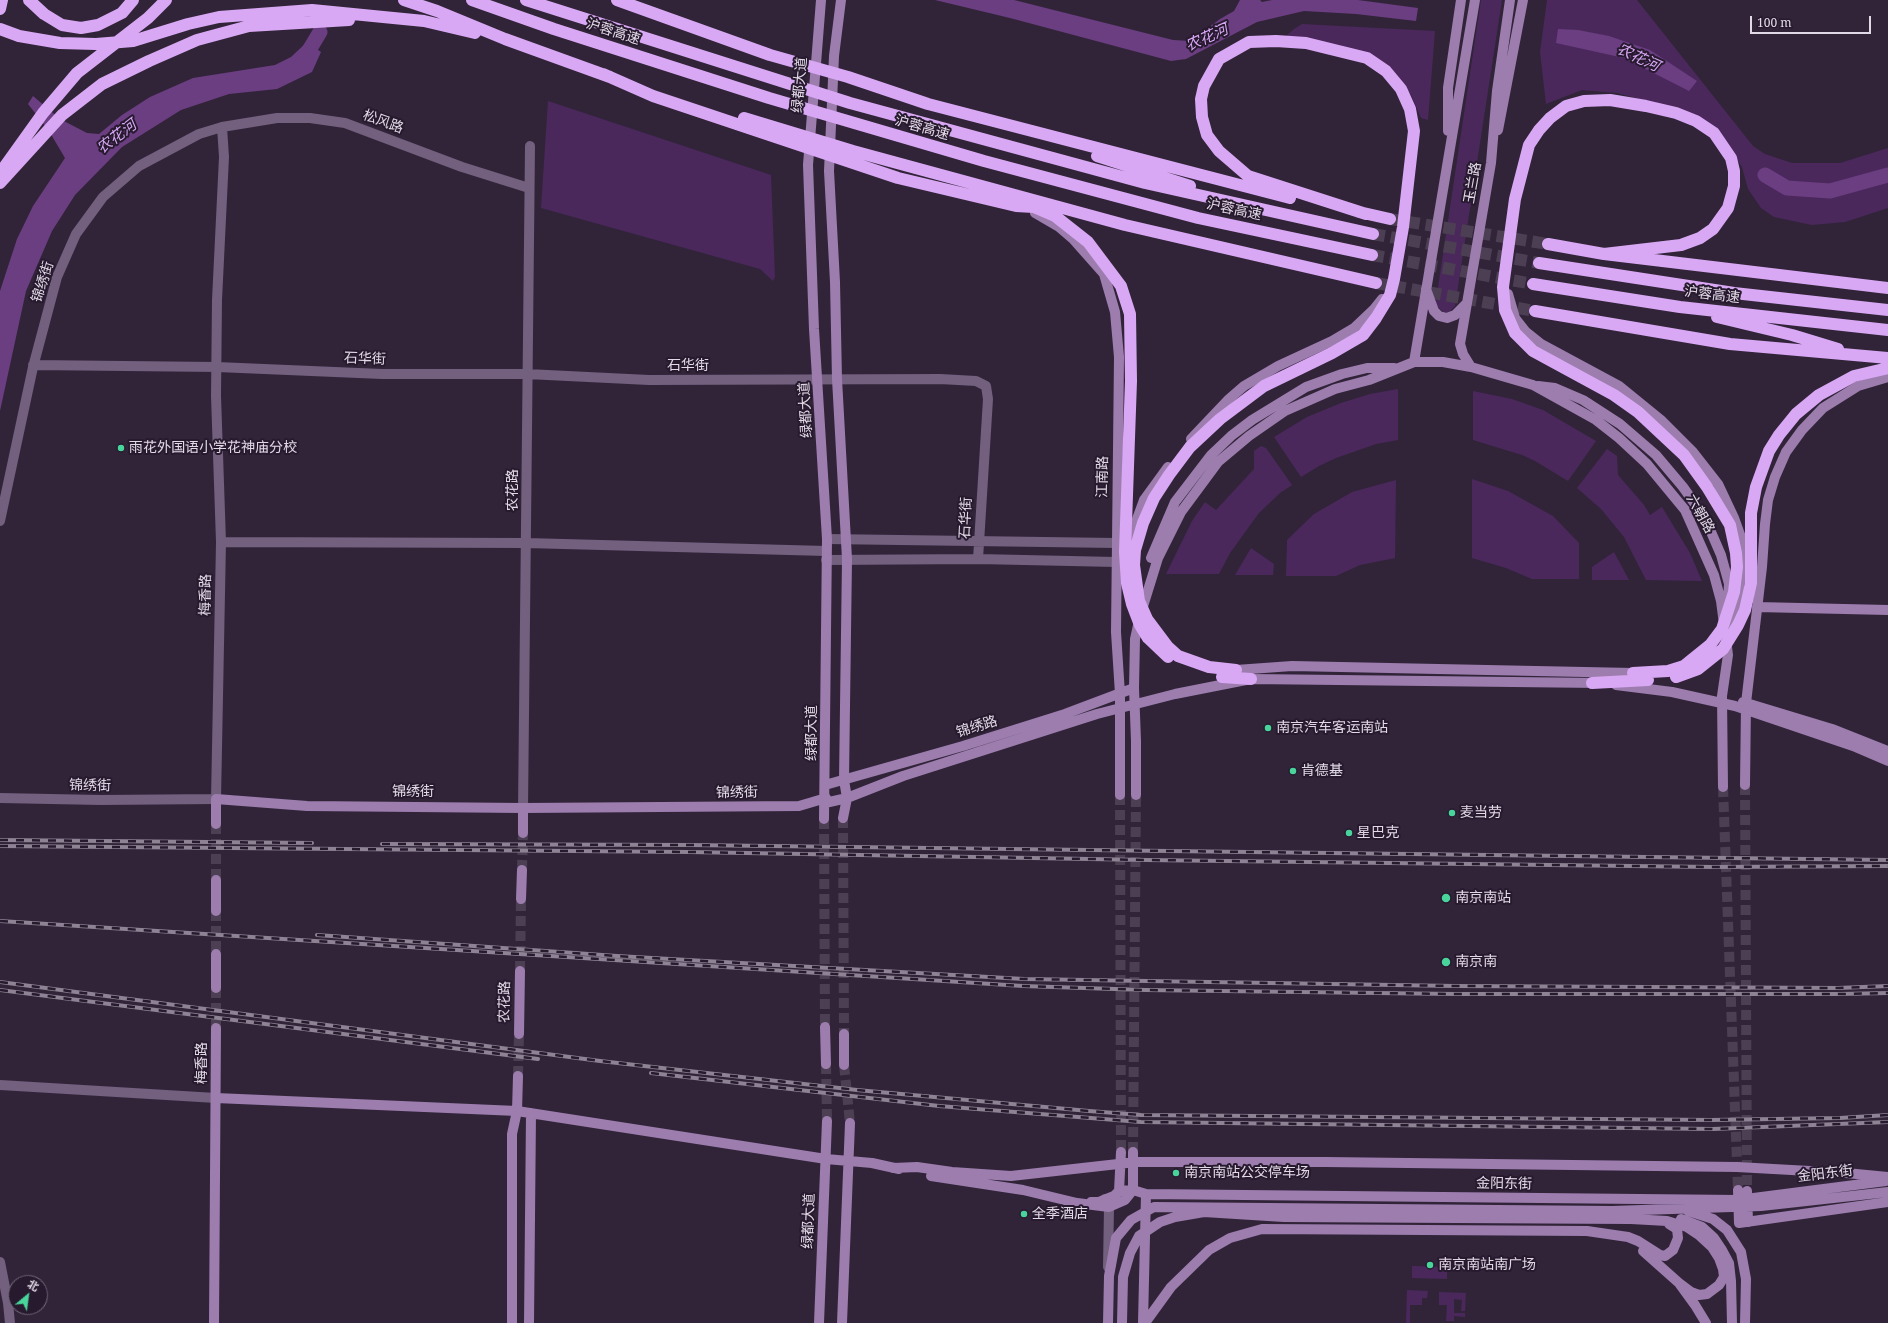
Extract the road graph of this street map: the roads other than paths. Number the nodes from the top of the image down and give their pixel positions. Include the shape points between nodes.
1 (2, 0) edge
2 (29, 0) edge
3 (133, 0) edge
4 (166, 0) edge
5 (404, 0) edge
6 (472, 0) edge
7 (526, 0) edge
8 (617, 0) edge
9 (821, 0) edge
10 (841, 0) edge
11 (1461, 0) edge
12 (1475, 0) edge
13 (1510, 0) edge
14 (1523, 0) edge
15 (0, 9) edge
16 (384, 18) junction
17 (0, 29) edge
18 (505, 39) junction
19 (928, 104) junction
20 (222, 127) junction
21 (781, 134) junction
22 (530, 146) dead end
23 (1448, 162) junction
24 (1491, 163) junction
25 (0, 173) edge
26 (0, 183) edge
27 (529, 188) junction
28 (1240, 203) junction
29 (1016, 206) junction
30 (1366, 214) junction
31 (1390, 219) tunnel mouth
32 (1372, 234) tunnel mouth
33 (1548, 244) tunnel mouth
34 (1508, 250) junction
35 (1604, 254) junction
36 (1372, 255) tunnel mouth
37 (1539, 263) tunnel mouth
38 (1396, 268) junction
39 (1376, 283) tunnel mouth
40 (1533, 284) tunnel mouth
41 (1425, 287) junction
42 (1888, 288) edge
43 (1466, 304) junction
44 (1680, 307) junction
45 (1888, 310) edge
46 (1535, 311) tunnel mouth
47 (1888, 330) edge
48 (1866, 357) junction
49 (1888, 358) edge
50 (1414, 362) junction
51 (33, 365) junction
52 (217, 367) junction
53 (1471, 367) junction
54 (1399, 368) junction
55 (1888, 368) edge
56 (527, 374) junction
57 (1888, 377) edge
58 (837, 379) junction
59 (818, 380) junction
60 (1533, 385) junction
61 (0, 521) edge
62 (827, 539) junction
63 (846, 540) junction
64 (978, 540) junction
65 (221, 542) junction
66 (526, 543) junction
67 (1116, 543) junction
68 (826, 555) junction
69 (847, 559) junction
70 (978, 559) junction
71 (1116, 562) junction
72 (1757, 607) junction
73 (1888, 610) edge
74 (1728, 615) junction
75 (1150, 624) junction
76 (1116, 632) junction
77 (1710, 645) junction
78 (1728, 655) junction
79 (1173, 660) junction
80 (1236, 670) junction
81 (1633, 672) junction
82 (1211, 674) junction
83 (1676, 677) junction
84 (1251, 679) junction
85 (1663, 679) junction
86 (1592, 682) junction
87 (1134, 688) junction
88 (1120, 694) junction
89 (1722, 696) junction
90 (1746, 703) junction
91 (1888, 751) edge
92 (1888, 761) edge
93 (844, 780) junction
94 (825, 785) junction
95 (1745, 785) tunnel mouth
96 (1723, 787) tunnel mouth
97 (1120, 795) tunnel mouth
98 (1136, 795) tunnel mouth
99 (0, 798) edge
100 (216, 798) junction
101 (847, 798) junction
102 (826, 800) junction
103 (523, 808) junction
104 (843, 818) tunnel mouth
105 (824, 819) tunnel mouth
106 (216, 824) tunnel mouth
107 (523, 833) tunnel mouth
108 (522, 870) tunnel mouth
109 (216, 880) tunnel mouth
110 (521, 899) tunnel mouth
111 (216, 911) tunnel mouth
112 (216, 954) tunnel mouth
113 (520, 971) tunnel mouth
114 (216, 988) tunnel mouth
115 (216, 1028) tunnel mouth
116 (825, 1028) tunnel mouth
117 (519, 1034) tunnel mouth
118 (844, 1034) tunnel mouth
119 (826, 1064) tunnel mouth
120 (844, 1065) tunnel mouth
121 (518, 1076) tunnel mouth
122 (0, 1085) edge
123 (216, 1098) junction
124 (517, 1111) junction
125 (530, 1113) junction
126 (827, 1121) tunnel mouth
127 (850, 1123) tunnel mouth
128 (1121, 1152) tunnel mouth
129 (1133, 1152) tunnel mouth
130 (826, 1159) junction
131 (848, 1160) junction
132 (893, 1168) junction
133 (1888, 1177) edge
134 (1888, 1180) edge
135 (1132, 1190) junction
136 (1119, 1191) junction
137 (1888, 1192) edge
138 (1146, 1194) junction
139 (1742, 1195) junction
140 (1888, 1202) edge
141 (1107, 1203) junction
142 (1676, 1208) junction
143 (1612, 1211) junction
144 (1642, 1214) junction
145 (1652, 1220) junction
146 (1678, 1224) junction
147 (1616, 1237) junction
148 (0, 1262) edge
149 (1679, 1283) junction
150 (1107, 1321) edge
151 (10, 1323) edge
152 (214, 1323) edge
153 (512, 1323) edge
154 (529, 1323) edge
155 (819, 1323) edge
156 (842, 1323) edge
157 (1122, 1323) edge
158 (1144, 1323) edge
159 (1706, 1323) edge
160 (1732, 1323) edge
161 (1745, 1323) edge

1 - 15 highway
2 - 3 highway via 44,14 62,25 81,28 98,25 122,13
4 - 25 highway via 148,18 77,72 42,112
5 - 18 highway
6 - 36 highway, 沪蓉高速 via 769,98 984,161 1198,218
7 - 28 highway, 沪蓉高速 via 850,103 1144,182
8 - 19 highway via 770,55 848,77
9 - 59 main road, 绿都大道 via 808,165
10 - 58 main road via 834,56 829,171
11 - 23 main road via 1448,88
12 - 23 main road, 玉兰路
13 - 24 main road, 玉兰路 via 1497,91
14 - 24 main road
16 - 17 highway via 312,10 219,18 188,24 133,41 96,44 60,44 19,36
16 - 18 highway via 424,21
16 - 26 highway via 249,26 183,46 102,84 62,115
18 - 21 highway
19 - 28 highway via 1152,172
19 - 30 highway via 1285,196
20 - 27 street, 松风路 via 277,118 310,118 345,123 462,167
20 - 51 street, 锦绣街 via 199,134 139,166 103,197 76,234 57,277
20 - 52 street, 梅香路 via 224,157 217,300
21 - 29 highway via 855,165
21 - 39 highway via 1125,225
22 - 27 street, 农花路
23 - 41 main road, 玉兰路
24 - 43 main road, 玉兰路
27 - 56 street, 农花路
28 - 32 highway, 沪蓉高速
29 - 67 main road, 江南路 via 1043,217 1073,239 1104,274 1115,312 1119,357
29 - 79 highway via 1034,207 1069,225 1099,254 1121,286 1130,314 1131,381 1125,552 1127,583 1140,625 1148,638
30 - 31 highway
30 - 38 highway via 1248,176 1219,151 1207,135 1201,99 1204,86 1219,60 1249,42 1276,41 1306,43 1366,58 1386,71 1407,102 1414,131
33 - 35 highway
34 - 35 highway via 1516,199 1529,145 1538,130 1566,106 1610,100 1646,106 1689,119 1714,133 1731,158 1734,186 1728,208 1713,229 1700,238 1681,244
34 - 74 highway via 1503,287 1505,310 1515,333 1533,351 1614,395 1638,412 1684,456 1708,487 1730,525 1736,553 1734,592
34 - 78 main road via 1507,285 1510,303 1515,318 1526,332 1541,344 1619,386 1667,426 1693,452 1718,484 1734,518 1743,543 1744,556
35 - 42 highway
37 - 45 highway, 沪蓉高速 via 1734,293
38 - 75 highway via 1390,295 1363,335 1332,354 1264,386 1238,404 1190,447 1168,475 1142,523 1135,550 1139,601
38 - 76 main road via 1380,302 1366,318 1332,341 1278,366 1244,386 1228,399 1179,453 1144,500 1133,530
40 - 44 highway, 沪蓉高速
41 - 43 main road via 1434,311 1439,316 1447,318 1455,315
41 - 50 main road, 玉兰路
43 - 53 main road, 玉兰路 via 1460,344
44 - 47 highway, 沪蓉高速
44 - 48 highway via 1792,335
46 - 48 highway via 1730,344
48 - 49 highway
50 - 53 main road, 六朝路 via 1443,362
50 - 54 main road
51 - 52 street, 石华街
51 - 61 street, 锦绣街
52 - 56 street, 石华街 via 382,374
52 - 65 street, 梅香路
53 - 60 main road, 六朝路
54 - 75 main road via 1367,368 1324,380 1283,400 1252,420 1211,455 1175,502 1151,557 1147,576
54 - 87 main road via 1369,380 1335,389 1285,411 1218,462 1181,512 1158,558 1137,632
55 - 83 highway via 1854,376 1819,395 1796,414 1769,451 1756,487 1751,512 1751,583 1745,610 1723,649 1698,669
56 - 59 street, 石华街 via 649,380
56 - 66 street, 农花路
57 - 72 main road via 1858,386 1823,408 1786,452 1768,500
58 - 59 street, 石华街
58 - 63 main road
58 - 64 street, 石华街 via 940,379 976,381 986,386 988,399
59 - 62 main road, 绿都大道
60 - 74 main road via 1555,388 1583,400 1620,424 1656,455 1683,487 1704,518 1721,555 1729,584
60 - 78 main road, 六朝路 via 1596,420 1620,438 1647,464 1685,510 1714,575 1721,601
62 - 63 street
62 - 68 main road, 绿都大道
63 - 64 street
63 - 69 main road
64 - 67 street
64 - 70 street, 石华街
65 - 66 street
65 - 100 street, 梅香路
66 - 68 street
66 - 103 street, 农花路
67 - 71 main road, 江南路
68 - 69 street
68 - 94 main road, 绿都大道
69 - 70 street
69 - 93 main road
70 - 71 street
71 - 76 main road, 江南路
72 - 73 main road
72 - 90 main road
74 - 77 highway via 1722,629
75 - 79 highway
75 - 80 highway via 1178,656 1209,667
76 - 88 main road, 江南路
77 - 81 highway via 1684,666 1668,671
77 - 83 highway via 1696,661
78 - 89 main road, 六朝路
79 - 82 highway via 1196,672
80 - 81 main road via 1292,666
80 - 82 highway
81 - 85 highway
82 - 84 highway
83 - 85 highway
84 - 86 main road, 锦绣街
84 - 101 main road, 锦绣街 via 1175,694 1098,714 910,774
85 - 86 highway
86 - 92 main road, 锦绣街 via 1672,692 1735,706 1853,746
87 - 88 main road, 锦绣路
87 - 98 main road
88 - 93 main road, 锦绣路 via 970,744
88 - 97 main road, 江南路
89 - 90 main road
89 - 96 main road, 六朝路
90 - 91 main road via 1832,729
90 - 95 main road
93 - 94 main road, 锦绣路
93 - 101 main road
94 - 102 main road, 绿都大道
99 - 100 street, 锦绣街
100 - 103 main road, 锦绣街 via 307,806
100 - 106 main road, 梅香路
101 - 102 main road, 锦绣街
101 - 104 main road
102 - 103 main road, 锦绣街 via 799,806
102 - 105 main road, 绿都大道
103 - 107 main road, 农花路
108 - 110 main road
109 - 111 main road
112 - 114 main road
113 - 117 main road, 农花路
115 - 123 main road, 梅香路
116 - 119 main road
118 - 120 main road
121 - 124 main road
122 - 123 street
123 - 124 main road
123 - 152 main road, 梅香路
124 - 125 main road
124 - 153 main road via 512,1134
125 - 130 main road
125 - 154 main road
126 - 130 main road, 绿都大道
127 - 131 main road
128 - 136 main road
129 - 135 main road
130 - 131 main road
130 - 155 main road, 绿都大道
131 - 132 main road
131 - 156 main road
132 - 133 main road via 917,1167 1011,1176 1136,1162 1326,1162 1737,1167
132 - 141 main road via 1023,1190 1077,1203
134 - 139 main road, 金阳东街
135 - 136 main road, 金阳东街
135 - 138 main road, 金阳东街
135 - 141 main road via 1124,1200
136 - 141 main road
137 - 142 main road via 1761,1206
138 - 139 main road, 金阳东街
138 - 158 main road
139 - 140 main road via 1743,1223
141 - 150 street
142 - 143 main road
142 - 161 main road via 1713,1219 1728,1230 1741,1252 1746,1279
143 - 144 main road
143 - 150 main road via 1154,1207 1131,1220 1116,1238 1108,1276
144 - 146 main road via 1664,1218
144 - 160 main road via 1684,1219 1702,1227 1714,1238 1728,1263 1732,1281
145 - 146 main road
145 - 147 main road via 1668,1223 1677,1229 1678,1238 1670,1254 1660,1255 1638,1241 1628,1237
145 - 157 main road via 1284,1217 1204,1212 1175,1217 1160,1222 1140,1236 1130,1253 1123,1277
146 - 149 main road via 1699,1235 1712,1247 1719,1258 1724,1277 1719,1285 1707,1294 1691,1292
147 - 149 main road via 1632,1243 1643,1251
147 - 158 main road via 1588,1231 1262,1229 1230,1238 1208,1250 1171,1287
148 - 151 street
149 - 159 main road

